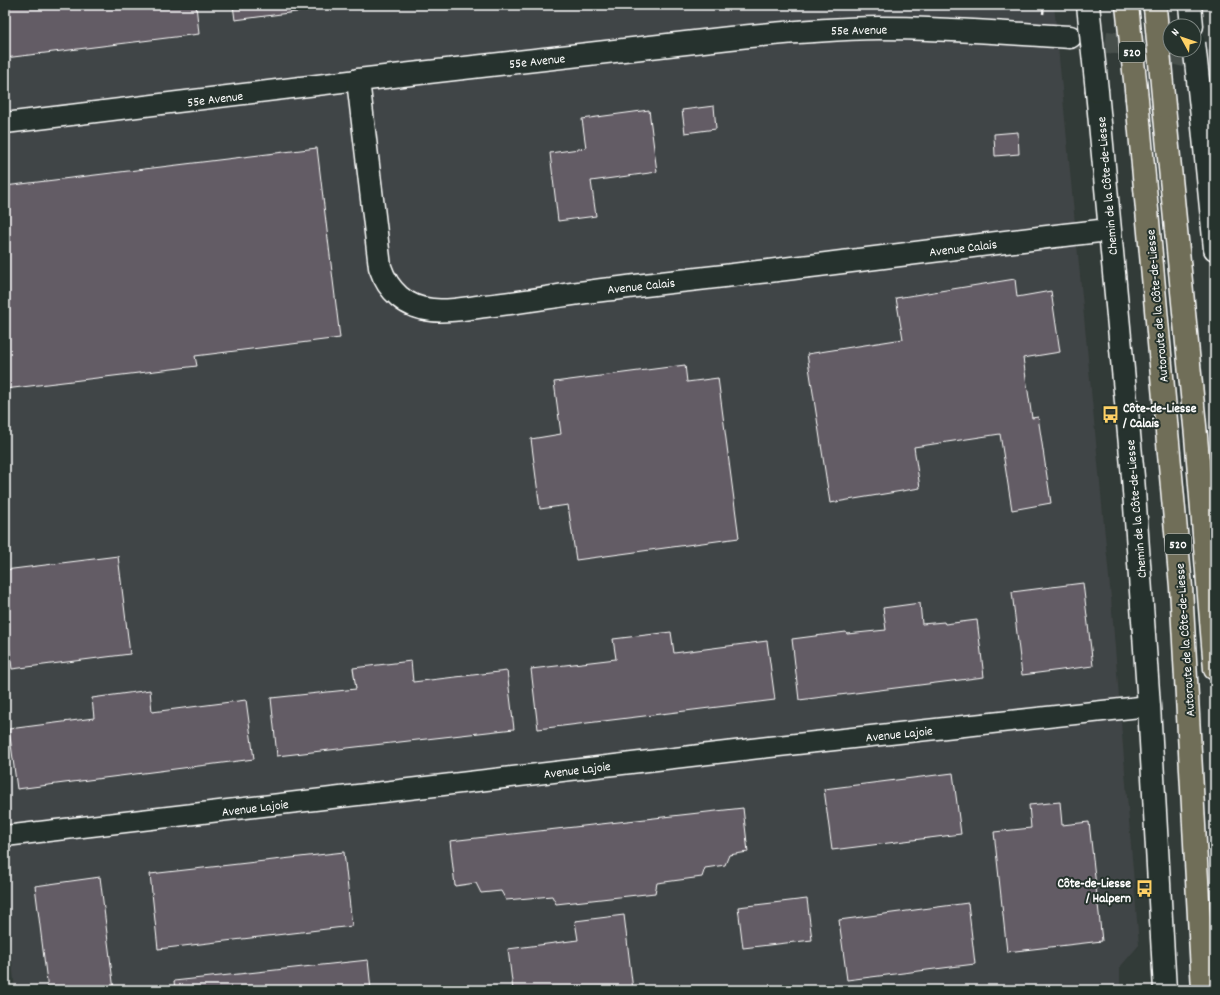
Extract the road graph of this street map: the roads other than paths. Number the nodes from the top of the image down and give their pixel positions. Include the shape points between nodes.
1 (1088, 5) edge
2 (1127, 5) edge
3 (1155, 6) edge
4 (1070, 37) tunnel mouth
5 (1196, 58) edge
6 (358, 80) junction
7 (5, 123) edge
8 (1109, 230) junction
9 (1215, 236) edge
10 (1215, 669) edge
11 (1149, 706) junction
12 (5, 836) edge
13 (1164, 990) edge
14 (1204, 990) edge

1 - 8 street, Chemin de la Côte-de-Liesse, bridge
2 - 14 highway, Autoroute de la Côte-de-Liesse / 520, bridge via 1181,587
3 - 10 highway, Autoroute de la Côte-de-Liesse / 520, bridge via 1196,436
4 - 6 street, 55e Avenue via 939,29 823,30
5 - 9 street, bridge
6 - 7 street, 55e Avenue
6 - 8 street, Avenue Calais via 380,267 392,290 403,301 432,310 498,305 573,293
8 - 11 street, Chemin de la Côte-de-Liesse via 1133,477
11 - 12 street, Avenue Lajoie via 808,742
11 - 13 street, Chemin de la Côte-de-Liesse

